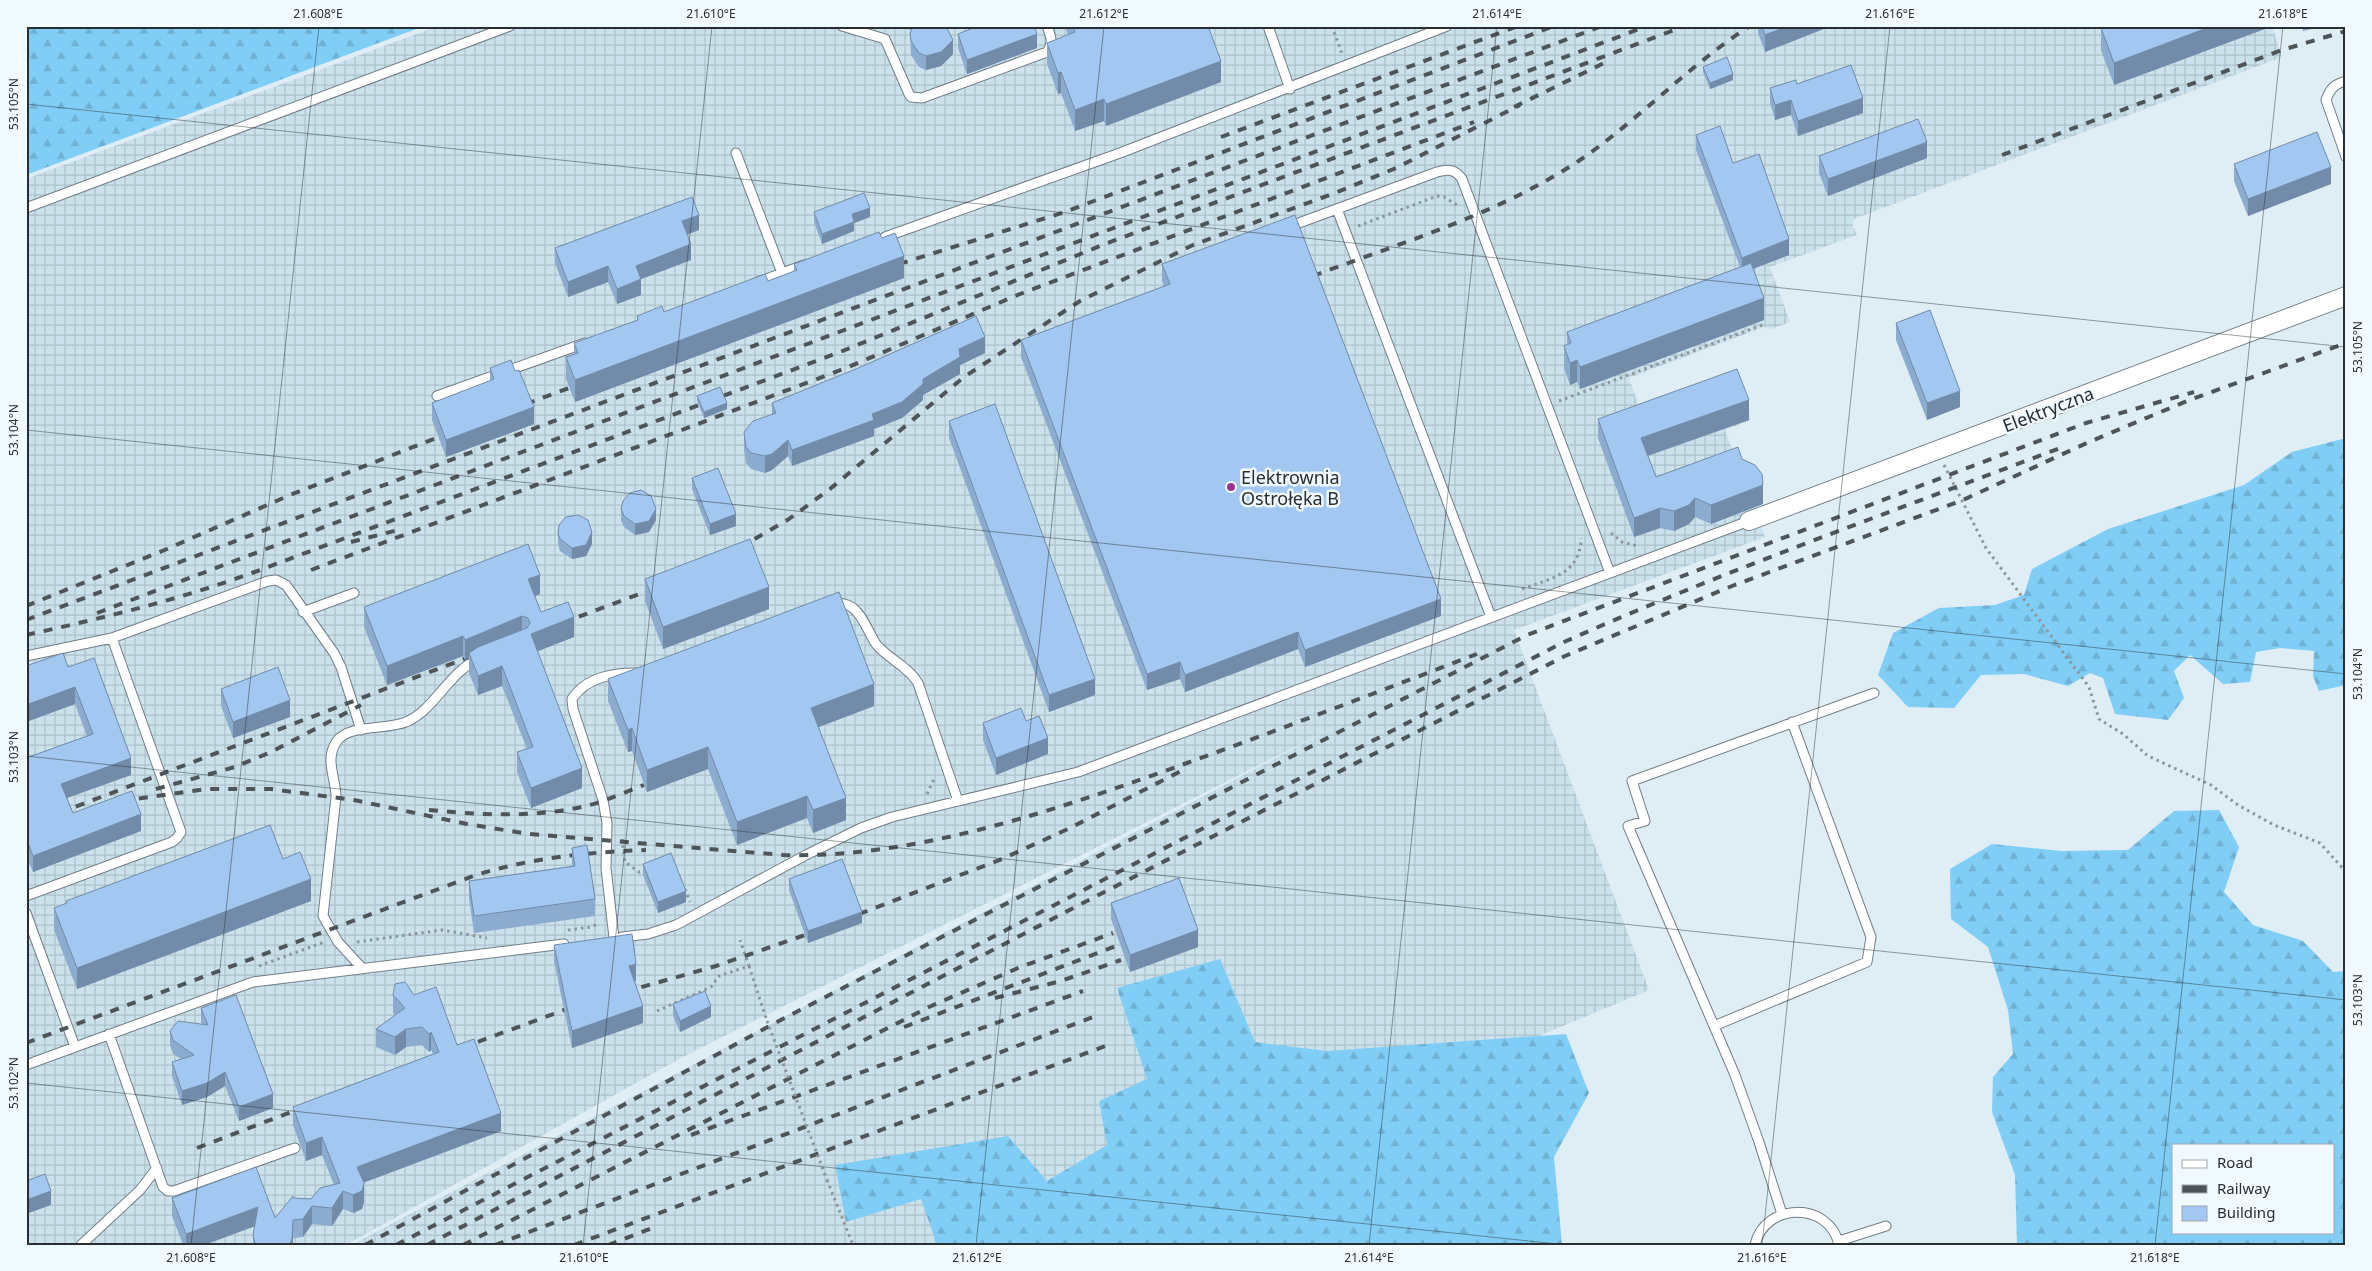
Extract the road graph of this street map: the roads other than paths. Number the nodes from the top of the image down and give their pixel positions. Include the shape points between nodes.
1 (510, 26) edge
2 (842, 26) edge
3 (1047, 26) edge
4 (1268, 26) edge
5 (1447, 26) edge
6 (2346, 81) edge
7 (1290, 89) junction
8 (736, 153) dead end
9 (2346, 157) edge
10 (26, 208) edge
11 (1337, 209) junction
12 (1281, 230) edge
13 (876, 240) edge
14 (810, 263) edge
15 (782, 273) junction
16 (745, 286) edge
17 (2346, 296) edge
18 (596, 339) edge
19 (437, 396) dead end
20 (1749, 521) joint
21 (1610, 573) junction
22 (354, 593) dead end
23 (821, 606) edge
24 (303, 612) junction
25 (1491, 617) junction
26 (112, 638) junction
27 (492, 654) edge
28 (26, 656) edge
29 (646, 671) edge
30 (1874, 693) dead end
31 (1792, 722) junction
32 (361, 730) junction
33 (958, 801) junction
34 (26, 896) edge
35 (27, 914) edge
36 (614, 938) junction
37 (605, 939) edge
38 (576, 942) edge
39 (362, 968) junction
40 (1714, 1026) junction
41 (109, 1034) junction
42 (75, 1046) junction
43 (26, 1065) edge
44 (295, 1148) dead end
45 (157, 1168) junction
46 (1782, 1214) junction
47 (1886, 1226) dead end
48 (1839, 1243) edge
49 (81, 1245) edge
50 (1755, 1245) edge

1 - 10 lane
2 - 3 lane via 886,39 909,94 922,98 1047,52 1052,40
4 - 7 lane
5 - 7 lane
6 - 9 lane via 2329,90 2326,100
7 - 13 lane
8 - 15 lane
11 - 12 lane
11 - 21 lane via 1437,172 1452,170 1458,174
11 - 25 lane
14 - 15 lane
15 - 16 lane
17 - 20 street, Elektryczna
18 - 19 lane
20 - 21 lane
21 - 25 lane
22 - 24 lane
23 - 33 lane via 845,603 854,609 876,644 913,675
24 - 26 lane via 286,585 276,580 268,581
24 - 32 lane via 337,660
25 - 33 lane via 1078,772
26 - 28 lane
26 - 34 lane via 181,832 172,842
27 - 32 lane via 467,666 414,718 395,725
29 - 36 lane via 602,677 583,686 572,699 605,808 606,868
30 - 31 lane
31 - 40 lane via 1871,937 1867,962
31 - 40 lane via 1632,781 1645,822 1628,826
32 - 39 lane via 341,737 333,748 331,758 336,797 322,909 326,924 338,942
33 - 36 lane via 861,828 663,931
35 - 42 lane
36 - 37 lane
38 - 39 lane
39 - 41 lane via 253,982
40 - 46 lane via 1756,1134
41 - 42 lane
41 - 45 lane
42 - 43 lane
44 - 45 lane via 174,1192 163,1187
45 - 49 lane via 140,1190
46 - 48 lane via 1793,1212 1816,1216 1834,1231
46 - 50 lane via 1761,1230
47 - 48 lane

